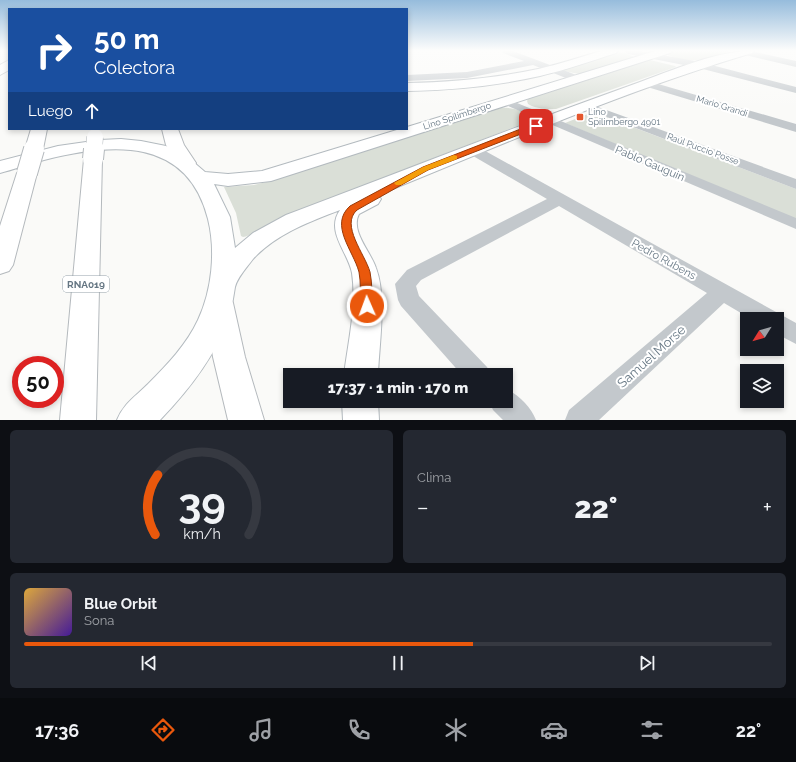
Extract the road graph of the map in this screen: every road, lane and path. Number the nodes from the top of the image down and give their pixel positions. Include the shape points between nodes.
1 (490, 71) edge
2 (541, 71) edge
3 (554, 71) edge
4 (599, 71) edge
5 (685, 71) edge
6 (722, 71) edge
7 (408, 78) edge
8 (575, 78) junction
9 (648, 84) junction
10 (408, 86) edge
11 (796, 90) edge
12 (505, 101) junction
13 (587, 106) junction
14 (550, 120) junction
15 (796, 128) edge
16 (39, 130) edge
17 (170, 130) edge
18 (94, 142) edge
19 (473, 150) junction
20 (0, 167) edge
21 (426, 169) junction
22 (193, 170) junction
23 (796, 184) edge
24 (558, 200) junction
25 (796, 224) edge
26 (0, 265) edge
27 (723, 292) junction
28 (221, 294) junction
29 (758, 312) edge
30 (784, 327) edge
31 (796, 334) edge
32 (362, 368) edge
33 (472, 368) edge
34 (360, 408) edge
35 (510, 408) edge
36 (79, 415) edge
37 (135, 420) edge
38 (246, 420) edge
39 (361, 420) edge
40 (522, 420) edge
41 (579, 420) edge

1 - 7 street via 467,75
2 - 10 main road via 480,82
3 - 8 street
4 - 8 main road, Lino Spilimbergo
5 - 9 main road
6 - 11 street
8 - 12 main road, Lino Spilimbergo
9 - 13 main road
9 - 15 street, Mario Grandi
12 - 14 street, Pablo Gauguin
12 - 22 main road, Lino Spilimbergo via 264,176 228,180
13 - 14 main road
13 - 23 street, Raúl Puccio Posse
14 - 19 main road
14 - 25 street, Pablo Gauguin
16 - 26 main road, bridge
17 - 22 main road via 176,145
18 - 36 main road, RNA019
19 - 21 main road
19 - 24 street, Pedro Rubens
20 - 22 main road, Lino Spilimbergo via 53,153 114,145 160,150
21 - 28 main road via 277,229 260,239 233,266
21 - 32 main road via 354,208 348,212 346,218 347,230 362,263 366,282 367,306
22 - 28 main road via 210,195 218,216 225,268
24 - 27 street, Pedro Rubens
24 - 33 street via 414,275 405,284 409,300
27 - 29 street, Pedro Rubens
27 - 41 street, Samuel Morse
28 - 37 main road via 212,323 194,356 163,393
28 - 38 main road via 228,350
30 - 31 street
34 - 39 main road
35 - 40 street

